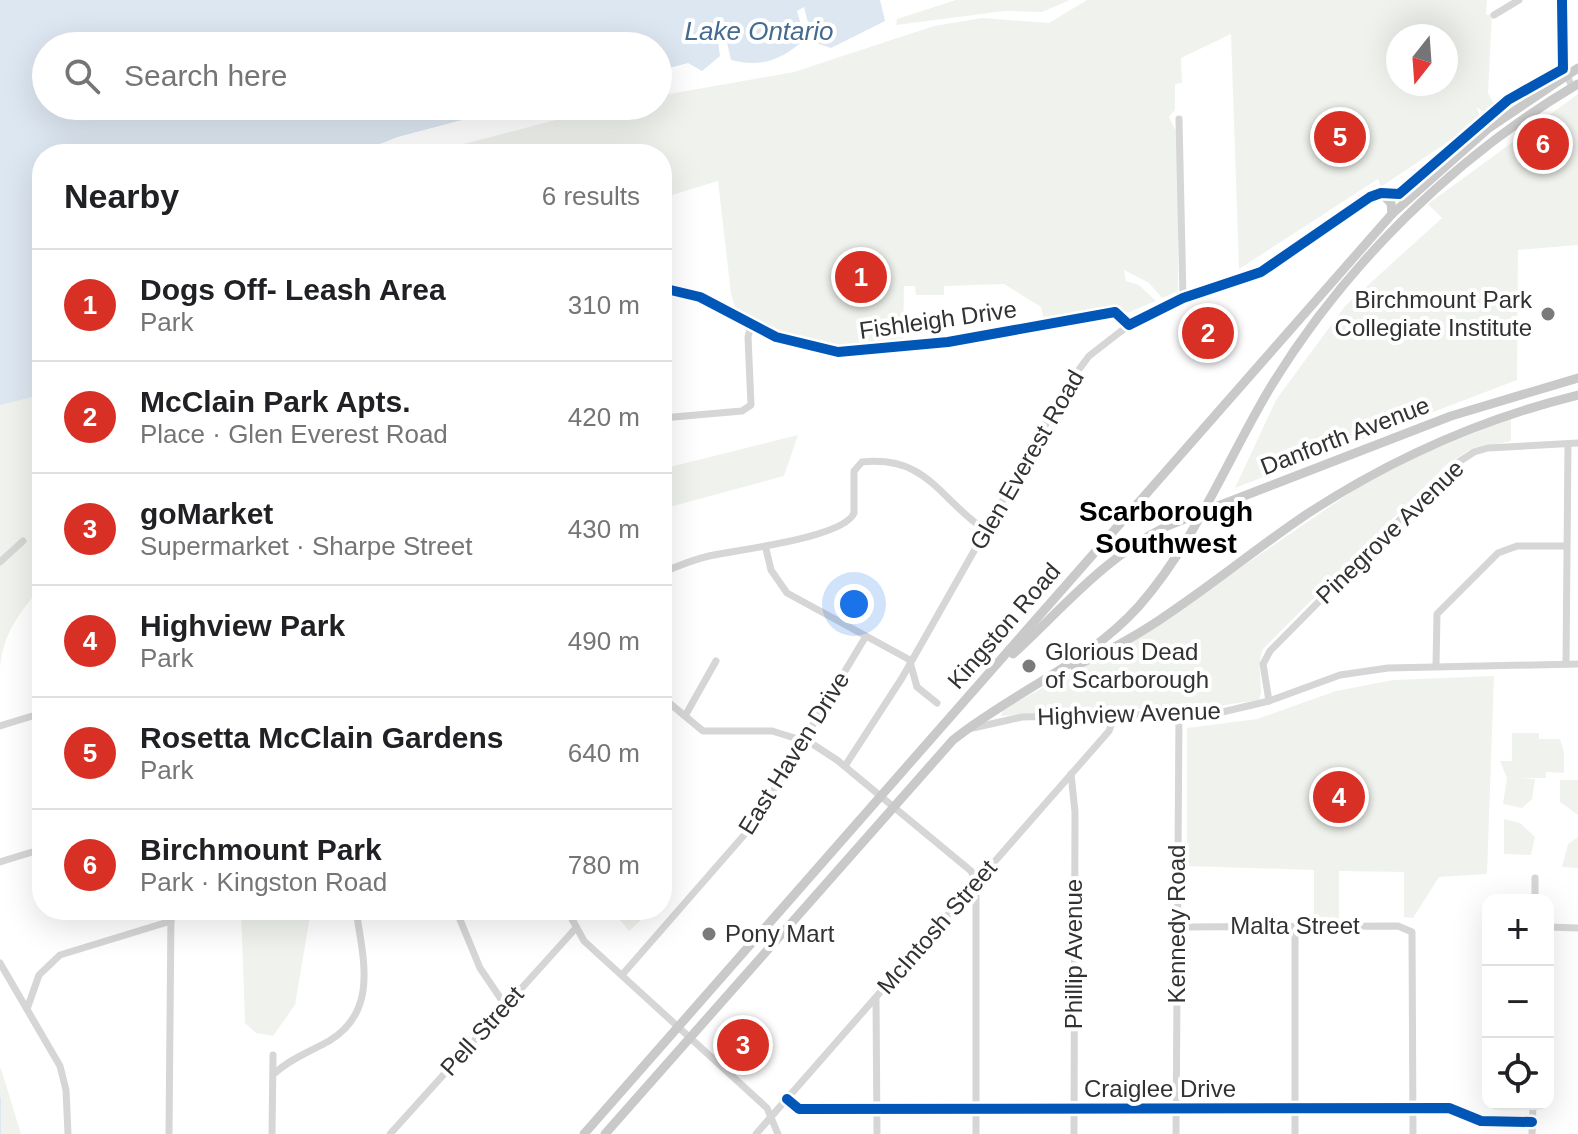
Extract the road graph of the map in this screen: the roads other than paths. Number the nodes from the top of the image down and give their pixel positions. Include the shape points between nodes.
1 (1519, 0) edge
2 (1562, 0) edge
3 (1494, 15) dead end
4 (1578, 68) edge
5 (1565, 74) junction
6 (1575, 86) edge
7 (1179, 119) dead end
8 (1381, 193) junction
9 (1409, 198) junction
10 (1419, 205) junction
11 (1392, 214) junction
12 (672, 290) edge
13 (1183, 298) junction
14 (1129, 325) junction
15 (751, 326) junction
16 (1578, 378) edge
17 (1578, 395) edge
18 (672, 417) edge
19 (1578, 443) edge
20 (1568, 444) junction
21 (985, 530) junction
22 (23, 541) dead end
23 (1566, 546) junction
24 (766, 549) junction
25 (0, 562) edge
26 (672, 569) edge
27 (866, 636) junction
28 (910, 660) junction
29 (716, 661) dead end
30 (1566, 664) junction
31 (1578, 664) edge
32 (1436, 666) junction
33 (1056, 674) junction
34 (989, 675) junction
35 (1269, 701) junction
36 (937, 703) dead end
37 (672, 705) edge
38 (1179, 715) junction
39 (32, 716) edge
40 (685, 716) junction
41 (1114, 717) junction
42 (0, 726) edge
43 (963, 732) junction
44 (802, 739) junction
45 (845, 766) junction
46 (1071, 774) junction
47 (880, 797) junction
48 (893, 806) junction
49 (32, 852) edge
50 (0, 862) edge
51 (1535, 878) dead end
52 (976, 882) junction
53 (1535, 894) edge
54 (672, 918) edge
55 (358, 920) edge
56 (460, 920) edge
57 (571, 920) edge
58 (670, 920) edge
59 (171, 921) joint
60 (1177, 927) junction
61 (1295, 927) junction
62 (1554, 927) edge
63 (1578, 928) edge
64 (575, 929) junction
65 (0, 963) edge
66 (622, 975) junction
67 (876, 998) junction
68 (505, 1005) junction
69 (27, 1009) junction
70 (679, 1027) junction
71 (691, 1038) junction
72 (273, 1055) dead end
73 (275, 1073) junction
74 (787, 1099) junction
75 (976, 1109) junction
76 (1294, 1109) junction
77 (1412, 1109) junction
78 (877, 1110) junction
79 (1074, 1110) junction
80 (1176, 1110) junction
81 (1533, 1110) edge
82 (773, 1116) junction
83 (1532, 1122) junction
84 (68, 1134) edge
85 (169, 1134) edge
86 (272, 1134) edge
87 (390, 1134) edge
88 (584, 1134) edge
89 (605, 1134) edge
90 (756, 1134) edge
91 (778, 1134) edge
92 (877, 1134) edge
93 (976, 1134) edge
94 (1074, 1134) edge
95 (1176, 1134) edge
96 (1295, 1134) edge
97 (1413, 1134) edge
98 (1532, 1134) edge

1 - 3 street
2 - 5 street
4 - 5 main road, Kingston Road
5 - 6 street
5 - 9 main road, Kingston Road via 1489,128
6 - 10 main road, Kingston Road via 1505,133
7 - 13 street
8 - 9 street
8 - 11 main road via 1392,205
8 - 13 street, Glen Everest Road via 1261,272
9 - 10 street
9 - 11 main road, Kingston Road
10 - 33 main road, Kingston Road via 1362,265 1297,349 1156,585 1105,639
11 - 34 main road, Kingston Road
12 - 15 street, Fishleigh Drive via 700,297
13 - 14 street, Glen Everest Road
14 - 15 street, Fishleigh Drive via 1119,313 1109,312 948,342 855,352 819,349
14 - 21 street, Glen Everest Road via 1080,368
15 - 18 street via 751,405 742,411
16 - 34 main road, Danforth Avenue, bridge via 1451,416 1167,526 1086,582
17 - 33 main road, Danforth Avenue via 1473,427 1386,467 1305,516 1135,634
19 - 20 street, Pinegrove Avenue
20 - 23 street
20 - 35 street, Pinegrove Avenue via 1488,448 1445,473 1270,651 1263,664
21 - 24 street via 914,468 862,462 854,471 852,518
21 - 28 street, Glen Everest Road
22 - 25 street
23 - 30 street
23 - 32 street via 1517,546 1494,557 1437,614
24 - 26 street via 709,556
24 - 27 street via 771,570 787,593
27 - 28 street
27 - 44 street, East Haven Drive
28 - 36 street via 917,687
28 - 45 street, Glen Everest Road
29 - 40 street
30 - 31 street, Highview Avenue
30 - 32 street, Highview Avenue
32 - 35 street, Highview Avenue via 1340,675
33 - 43 main road, Kingston Road
34 - 47 main road, Kingston Road
35 - 38 street, Highview Avenue
37 - 40 street
38 - 41 street, Highview Avenue
38 - 60 street, Kennedy Road
39 - 42 street
40 - 44 street via 711,732 772,731
41 - 43 street, Highview Avenue via 1005,719
41 - 46 street, McIntosh Street via 1109,731
43 - 48 main road, Kingston Road
44 - 45 street
44 - 54 street, East Haven Drive via 752,826
45 - 47 street
46 - 52 street, McIntosh Street
46 - 79 street, Phillip Avenue
47 - 48 street
47 - 70 main road, Kingston Road
48 - 52 street via 967,867
48 - 71 main road, Kingston Road
49 - 50 street
51 - 53 street
52 - 67 street, McIntosh Street
52 - 75 street
55 - 73 street via 366,976 359,1010 337,1036
56 - 68 street via 487,983
57 - 64 street
58 - 66 street, East Haven Drive
59 - 69 street via 60,955 39,975
59 - 85 street
60 - 61 street, Malta Street
60 - 80 street, Kennedy Road
61 - 76 street
61 - 77 street, Malta Street via 1398,926 1412,932
62 - 63 street
64 - 66 street
64 - 68 street, Pell Street
65 - 69 street
66 - 70 street
67 - 74 street, McIntosh Street
67 - 78 street
68 - 87 street, Pell Street
69 - 84 street via 65,1081
70 - 71 street
70 - 88 main road, Kingston Road
71 - 82 street
71 - 89 main road, Kingston Road
72 - 73 street
73 - 86 street
74 - 78 street, Craiglee Drive via 799,1109
74 - 82 street, McIntosh Street
75 - 78 street, Craiglee Drive
75 - 79 street, Craiglee Drive
75 - 93 street
76 - 77 street, Craiglee Drive
76 - 80 street, Craiglee Drive
76 - 96 street
77 - 83 street, Craiglee Drive via 1449,1108 1481,1121
77 - 97 street
78 - 92 street
79 - 80 street, Craiglee Drive
79 - 94 street, Phillip Avenue
80 - 95 street, Kennedy Road
81 - 83 street
82 - 90 street, McIntosh Street
82 - 91 street
83 - 98 street

